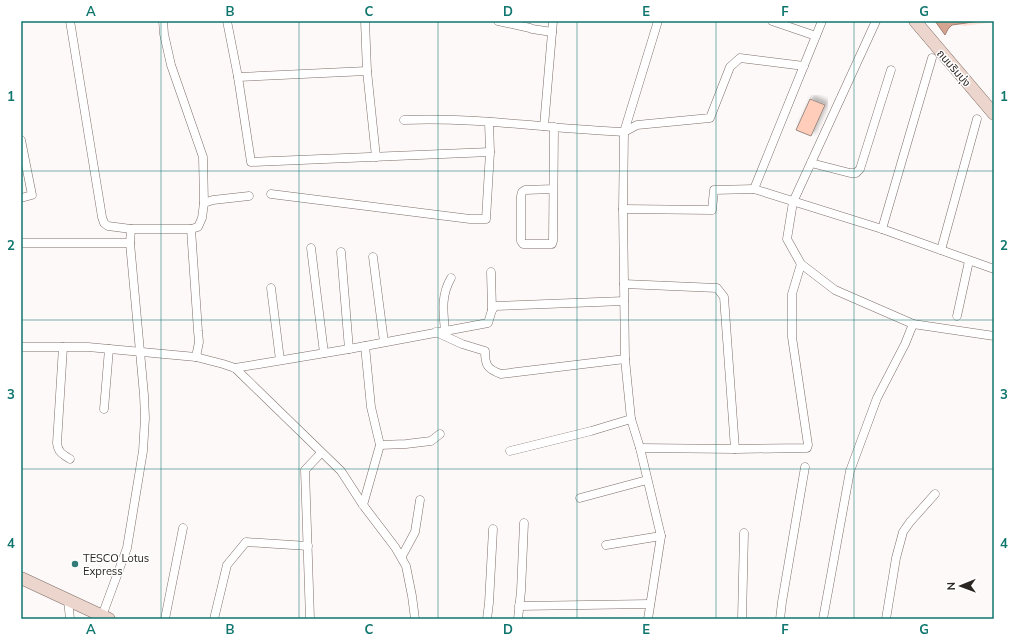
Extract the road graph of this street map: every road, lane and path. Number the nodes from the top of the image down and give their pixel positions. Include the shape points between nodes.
1 (70, 21) edge
2 (163, 21) edge
3 (227, 21) edge
4 (365, 21) edge
5 (498, 21) edge
6 (553, 21) edge
7 (658, 21) edge
8 (772, 21) edge
9 (822, 21) edge
10 (876, 21) edge
11 (915, 21) edge
12 (552, 32) junction
13 (816, 36) junction
14 (932, 58) dead end
15 (804, 66) junction
16 (890, 70) dead end
17 (367, 72) junction
18 (238, 76) junction
19 (994, 114) edge
20 (977, 119) dead end
21 (404, 120) dead end
22 (489, 122) junction
23 (544, 126) junction
24 (554, 127) junction
25 (624, 132) junction
26 (21, 140) edge
27 (490, 152) junction
28 (376, 157) junction
29 (811, 164) junction
30 (553, 189) junction
31 (754, 189) junction
32 (271, 194) dead end
33 (249, 196) dead end
34 (21, 198) edge
35 (793, 202) junction
36 (204, 203) junction
37 (623, 209) junction
38 (190, 228) junction
39 (131, 229) junction
40 (882, 229) junction
41 (21, 243) edge
42 (130, 243) junction
43 (311, 248) dead end
44 (941, 250) junction
45 (340, 252) dead end
46 (373, 256) dead end
47 (969, 261) junction
48 (801, 264) junction
49 (994, 270) edge
50 (491, 272) dead end
51 (451, 278) dead end
52 (624, 284) junction
53 (271, 288) dead end
54 (624, 301) junction
55 (492, 310) junction
56 (957, 316) dead end
57 (913, 324) junction
58 (445, 331) junction
59 (436, 332) junction
60 (994, 336) edge
61 (384, 342) junction
62 (365, 346) junction
63 (21, 347) edge
64 (62, 347) junction
65 (109, 349) junction
66 (349, 349) junction
67 (140, 352) junction
68 (324, 353) junction
69 (196, 357) junction
70 (625, 359) junction
71 (280, 360) junction
72 (235, 368) junction
73 (104, 409) dead end
74 (631, 419) junction
75 (440, 434) dead end
76 (380, 445) junction
77 (640, 448) junction
78 (735, 449) junction
79 (510, 451) dead end
80 (321, 453) junction
81 (70, 459) dead end
82 (806, 467) dead end
83 (647, 480) junction
84 (935, 494) dead end
85 (580, 498) dead end
86 (420, 500) dead end
87 (363, 505) junction
88 (524, 523) dead end
89 (183, 528) dead end
90 (493, 529) dead end
91 (744, 533) dead end
92 (661, 536) junction
93 (606, 545) dead end
94 (308, 546) junction
95 (402, 556) junction
96 (21, 578) edge
97 (68, 600) junction
98 (650, 604) junction
99 (519, 606) junction
100 (106, 617) edge
101 (70, 619) edge
102 (165, 619) edge
103 (214, 619) edge
104 (310, 619) edge
105 (415, 619) edge
106 (487, 619) edge
107 (518, 619) edge
108 (648, 619) edge
109 (742, 619) edge
110 (780, 619) edge
111 (823, 619) edge
112 (886, 619) edge

1 - 39 street via 102,217 108,226
2 - 36 street via 170,65 203,156
3 - 18 street
4 - 17 street
5 - 12 street
6 - 12 street
7 - 25 street
8 - 13 street
9 - 13 street
10 - 29 street
11 - 19 main road, ถนนริมบุ่ง
12 - 23 street
13 - 15 street
14 - 40 street
15 - 25 street via 740,58 730,66 710,118 637,125
15 - 31 street
16 - 29 street via 860,169 856,173 850,173
17 - 18 street
17 - 28 street
18 - 28 street via 252,162
20 - 44 street
21 - 22 street
22 - 23 street
22 - 27 street
23 - 24 street
24 - 25 street
24 - 30 street
25 - 37 street
26 - 34 street via 32,195
27 - 28 street
27 - 32 street via 486,219
29 - 35 street
30 - 30 street via 554,241 552,244 523,244 522,192
31 - 35 street
31 - 37 street via 714,190 712,210
33 - 36 street
35 - 40 street
35 - 48 street via 787,239
36 - 38 street via 198,227
37 - 52 street
38 - 39 street
38 - 69 street via 198,331
39 - 42 street
40 - 44 street
41 - 42 street
42 - 67 street
43 - 68 street
44 - 47 street
45 - 66 street
46 - 61 street
47 - 49 street
47 - 56 street
48 - 57 street via 835,290
48 - 78 street via 792,294 792,337 807,448
50 - 55 street
51 - 58 street via 442,302
52 - 54 street
52 - 78 street via 717,288 724,298
53 - 71 street
54 - 55 street via 495,306
54 - 70 street
55 - 58 street via 488,323
57 - 60 street
57 - 111 street via 876,398 850,471
58 - 59 street
59 - 61 street
59 - 70 street via 484,351 485,363 501,374
61 - 62 street
62 - 66 street
62 - 76 street via 371,407
63 - 64 street
64 - 65 street
64 - 81 street via 57,442 58,450
65 - 67 street
65 - 73 street
66 - 68 street
67 - 69 street
67 - 100 street via 145,418 143,451 127,548
68 - 71 street
69 - 72 street
70 - 74 street
71 - 72 street
72 - 80 street
74 - 77 street
74 - 79 street
75 - 76 street via 431,441
76 - 87 street
77 - 78 street
77 - 83 street
80 - 87 street via 340,471
80 - 94 street via 305,470
82 - 110 street
83 - 85 street
83 - 92 street
84 - 112 street via 903,532
86 - 95 street via 415,532
87 - 95 street
88 - 99 street
89 - 102 street
90 - 106 street
91 - 109 street
92 - 93 street
92 - 98 street
94 - 103 street via 246,542 227,565
94 - 104 street
95 - 105 street via 411,589
96 - 97 main road
97 - 100 main road
97 - 101 street
98 - 99 street
98 - 108 street
99 - 107 street

